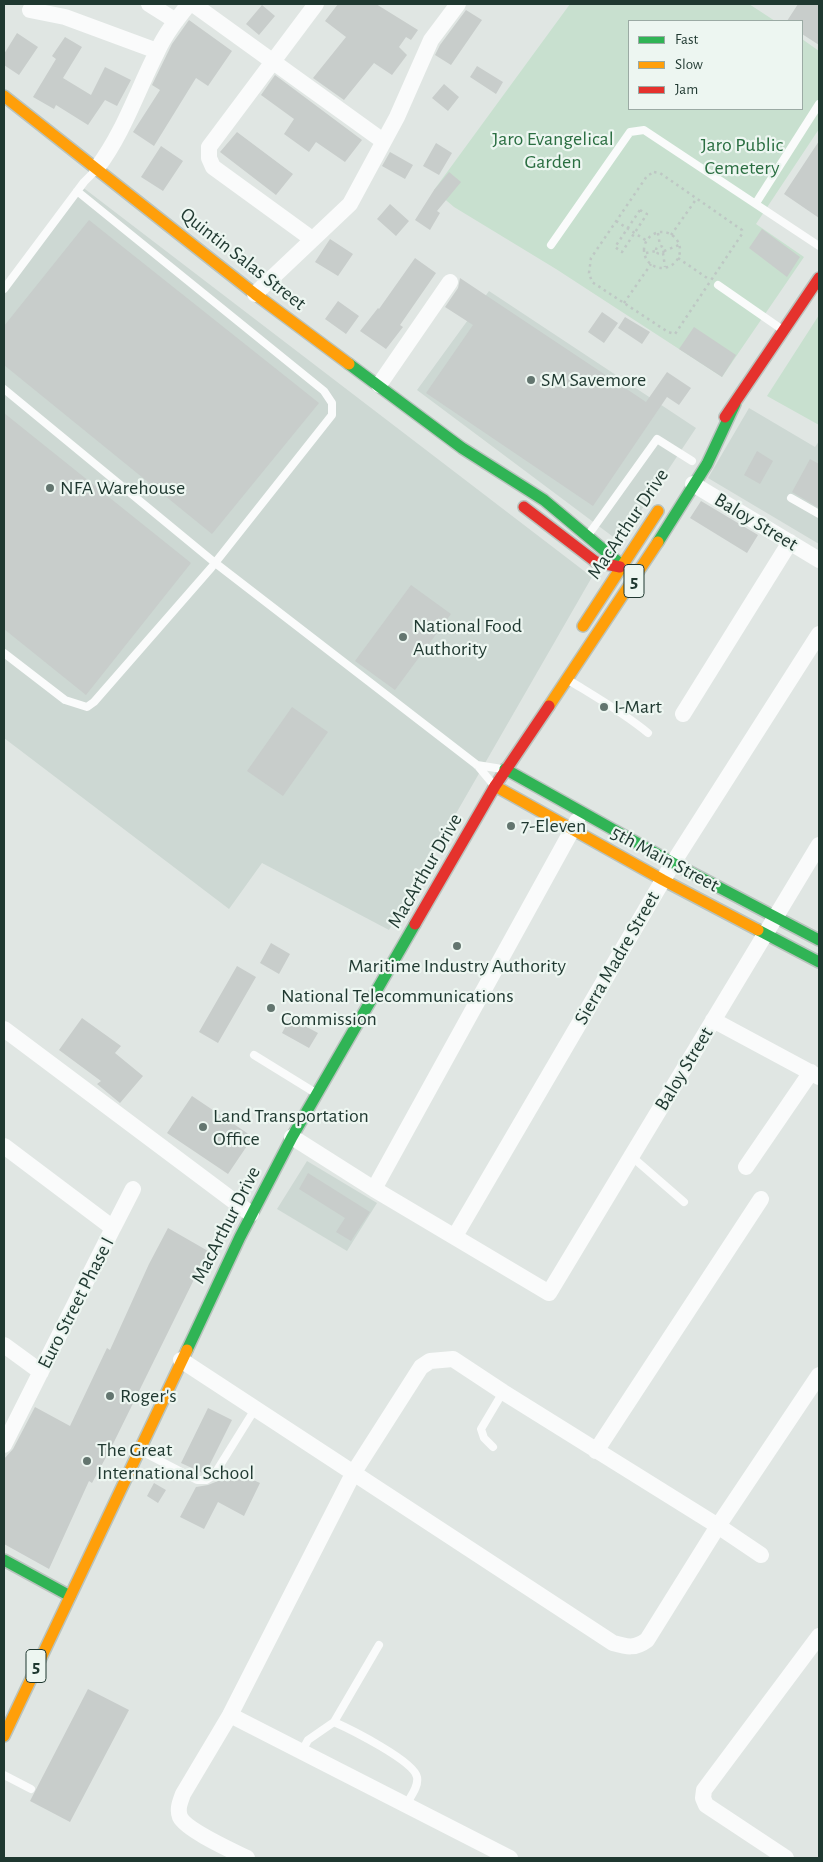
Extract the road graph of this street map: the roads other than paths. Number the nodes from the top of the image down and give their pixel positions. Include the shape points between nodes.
1 (149, 4) edge
2 (191, 4) edge
3 (316, 4) edge
4 (458, 4) edge
5 (30, 10) dead end
6 (176, 22) junction
7 (157, 51) junction
8 (272, 62) junction
9 (4, 96) edge
10 (819, 104) edge
11 (383, 142) junction
12 (97, 168) junction
13 (77, 191) junction
14 (756, 203) junction
15 (312, 239) junction
16 (552, 245) dead end
17 (819, 246) edge
18 (819, 278) edge
19 (450, 282) dead end
20 (718, 285) road end
21 (4, 289) edge
22 (255, 294) junction
23 (784, 330) junction
24 (379, 385) junction
25 (4, 388) edge
26 (735, 404) junction
27 (462, 448) junction
28 (691, 472) junction
29 (489, 480) dead end
30 (512, 497) dead end
31 (791, 498) dead end
32 (664, 502) dead end
33 (819, 514) edge
34 (588, 535) junction
35 (790, 542) junction
36 (819, 560) edge
37 (214, 562) junction
38 (620, 567) junction
39 (636, 577) junction
40 (819, 634) edge
41 (577, 636) dead end
42 (4, 653) edge
43 (554, 678) dead end
44 (566, 678) junction
45 (684, 714) dead end
46 (648, 733) dead end
47 (518, 749) junction
48 (477, 765) junction
49 (505, 770) junction
50 (494, 786) junction
51 (582, 812) junction
52 (573, 830) junction
53 (819, 845) edge
54 (673, 863) junction
55 (663, 880) junction
56 (775, 916) junction
57 (765, 933) junction
58 (819, 940) edge
59 (819, 962) edge
60 (713, 1020) junction
61 (4, 1029) edge
62 (254, 1055) dead end
63 (815, 1075) edge
64 (318, 1094) junction
65 (292, 1137) junction
66 (4, 1146) edge
67 (632, 1156) junction
68 (746, 1167) dead end
69 (134, 1189) dead end
70 (374, 1189) junction
71 (760, 1199) dead end
72 (684, 1202) dead end
73 (251, 1214) junction
74 (113, 1228) junction
75 (455, 1236) junction
76 (4, 1345) edge
77 (181, 1360) junction
78 (41, 1372) junction
79 (819, 1375) edge
80 (503, 1392) junction
81 (255, 1409) junction
82 (4, 1445) edge
83 (493, 1447) dead end
84 (138, 1450) junction
85 (596, 1451) junction
86 (354, 1472) junction
87 (718, 1526) junction
88 (761, 1555) dead end
89 (4, 1560) edge
90 (70, 1596) junction
91 (819, 1636) edge
92 (379, 1645) dead end
93 (230, 1715) junction
94 (334, 1722) junction
95 (4, 1736) edge
96 (302, 1751) junction
97 (4, 1775) edge
98 (31, 1789) dead end
99 (406, 1805) junction
100 (247, 1858) edge
101 (510, 1858) edge
102 (786, 1858) edge

1 - 6 street
2 - 6 street
2 - 8 street
3 - 8 street
4 - 11 street via 431,40
5 - 7 street via 65,17
6 - 7 street
7 - 12 street via 120,134
8 - 11 street
8 - 15 street via 209,147 209,158 213,167
9 - 12 main road, Quintin Salas Street
10 - 14 lane
11 - 15 street via 350,204
12 - 13 lane
12 - 22 main road, Quintin Salas Street
13 - 21 lane
13 - 37 lane via 324,391 332,403 332,415
14 - 16 lane via 644,130 636,130 630,132
14 - 17 lane
15 - 22 street
18 - 23 main road, MacArthur Drive / 5
19 - 24 street
20 - 23 lane
22 - 24 main road, Quintin Salas Street
23 - 26 main road, MacArthur Drive / 5
24 - 27 main road, Quintin Salas Street
25 - 37 lane
26 - 28 main road, MacArthur Drive / 5
26 - 28 main road, MacArthur Drive / 5 via 707,464
27 - 29 main road, Quintin Salas Street
27 - 34 main road, Quintin Salas Street via 494,465
28 - 34 lane via 658,440
28 - 35 street, Baloy Street
28 - 39 main road, MacArthur Drive / 5
30 - 38 main road, Quintin Salas Street via 596,562
31 - 33 lane
32 - 38 main road, MacArthur Drive / 5
34 - 38 main road, Quintin Salas Street
35 - 36 street, Baloy Street
35 - 45 street
37 - 42 lane via 94,702 86,707 65,700
37 - 48 lane
38 - 39 main road, Quintin Salas Street
38 - 41 main road, MacArthur Drive / 5
39 - 44 main road, MacArthur Drive / 5
40 - 54 street, Sierra Madre Street
43 - 47 main road, MacArthur Drive / 5
44 - 46 lane via 632,719
44 - 47 main road, MacArthur Drive / 5
47 - 49 main road, MacArthur Drive / 5
48 - 49 lane
48 - 50 lane
49 - 50 main road, MacArthur Drive / 5
49 - 51 main road, 5th Main Street
50 - 52 main road, 5th Main Street
50 - 64 main road, MacArthur Drive / 5
51 - 52 street
51 - 54 main road, 5th Main Street
52 - 55 main road, 5th Main Street
52 - 70 street
53 - 56 street, Baloy Street
54 - 55 street, Sierra Madre Street
54 - 56 main road, 5th Main Street
55 - 57 main road, 5th Main Street
55 - 75 street, Sierra Madre Street
56 - 57 street, Baloy Street
56 - 58 main road, 5th Main Street
57 - 59 main road, 5th Main Street
57 - 60 street, Baloy Street
60 - 63 street
60 - 67 street, Baloy Street
61 - 73 street
62 - 64 lane
63 - 68 street
64 - 65 main road, MacArthur Drive / 5
65 - 70 street
65 - 73 main road, MacArthur Drive / 5
66 - 74 street, Euro Street Phase I
67 - 72 lane
67 - 75 street, Baloy Street via 550,1294
69 - 74 street
70 - 75 street
71 - 85 street
73 - 77 main road, MacArthur Drive / 5
74 - 78 street, Euro Street Phase I
76 - 78 street
77 - 81 street
77 - 84 main road, MacArthur Drive / 5
78 - 82 street, Euro Street Phase I
79 - 87 street
80 - 83 lane via 481,1429
80 - 85 street
80 - 86 street via 453,1359 430,1361 421,1367
81 - 84 lane via 214,1475 206,1480 197,1480
81 - 86 street
84 - 90 main road, MacArthur Drive / 5
85 - 87 street
86 - 87 street via 613,1643 627,1648 647,1640
86 - 93 street
87 - 88 street
89 - 90 main road
90 - 95 main road, MacArthur Drive / 5
91 - 102 street via 704,1790 706,1805
92 - 94 lane
93 - 96 street
93 - 100 street via 183,1794 180,1818 190,1827
94 - 96 lane via 308,1740
94 - 99 lane via 414,1769 417,1784
96 - 99 street
97 - 98 lane
99 - 101 street

